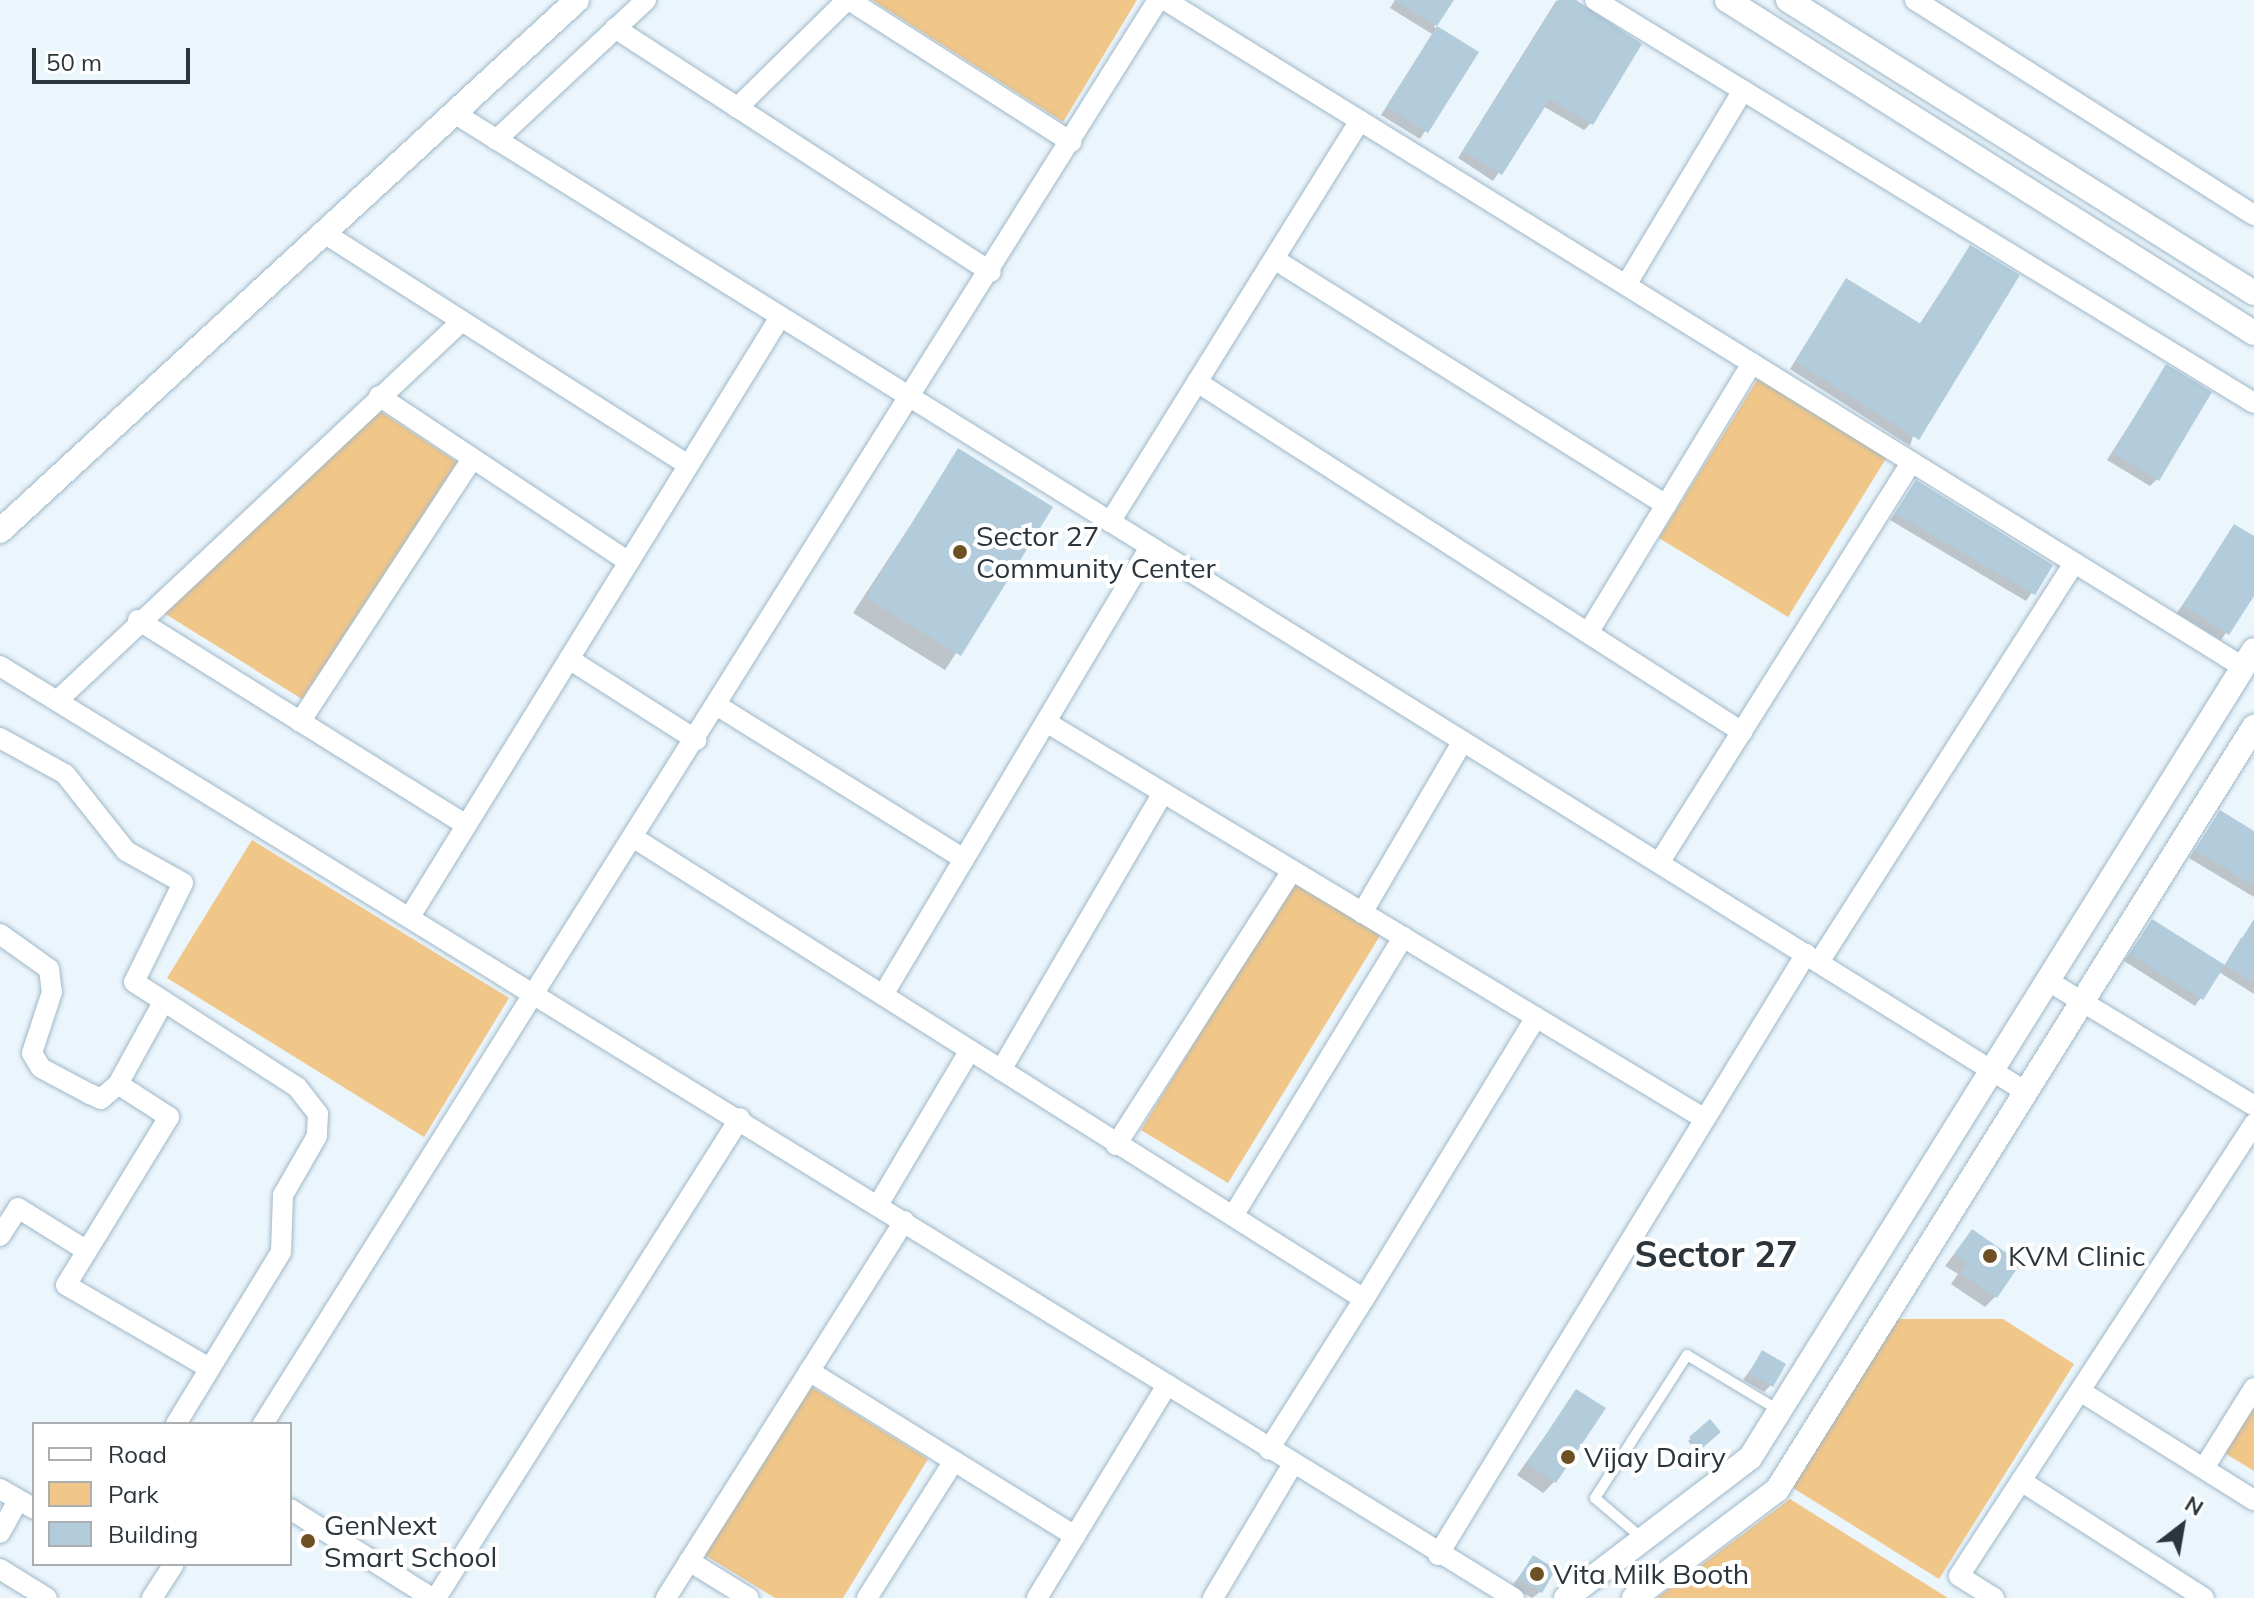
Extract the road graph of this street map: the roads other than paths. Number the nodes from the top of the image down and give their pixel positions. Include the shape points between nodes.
1 (577, 0) edge
2 (646, 0) edge
3 (848, 0) edge
4 (1158, 0) edge
5 (1165, 0) edge
6 (1595, 0) edge
7 (1727, 0) edge
8 (1788, 0) edge
9 (1915, 0) edge
10 (615, 28) junction
11 (1743, 90) junction
12 (737, 108) junction
13 (454, 113) junction
14 (1360, 120) junction
15 (496, 140) junction
16 (1071, 142) junction
17 (2254, 215) edge
18 (324, 233) junction
19 (1274, 259) junction
20 (991, 272) junction
21 (1626, 285) junction
22 (2254, 293) edge
23 (780, 317) junction
24 (462, 321) junction
25 (2254, 333) edge
26 (1752, 363) junction
27 (1197, 382) junction
28 (379, 396) junction
29 (912, 399) junction
30 (2254, 403) edge
31 (472, 459) junction
32 (1912, 462) junction
33 (688, 465) junction
34 (1666, 505) junction
35 (1110, 522) junction
36 (0, 531) edge
37 (1150, 547) junction
38 (629, 562) junction
39 (2074, 563) junction
40 (138, 620) junction
41 (1588, 633) junction
42 (2248, 658) edge
43 (569, 659) junction
44 (0, 666) edge
45 (57, 701) junction
46 (718, 706) junction
47 (300, 722) junction
48 (1046, 722) junction
49 (2254, 727) edge
50 (1742, 732) junction
51 (0, 738) edge
52 (696, 740) junction
53 (1463, 741) junction
54 (1163, 793) junction
55 (466, 825) junction
56 (634, 838) junction
57 (964, 859) junction
58 (1659, 863) junction
59 (1292, 871) junction
60 (1362, 913) junction
61 (411, 915) junction
62 (0, 934) edge
63 (1403, 937) junction
64 (1812, 958) junction
65 (2048, 981) junction
66 (537, 991) junction
67 (883, 995) junction
68 (2082, 1002) junction
69 (161, 1006) junction
70 (1536, 1017) junction
71 (970, 1050) junction
72 (1001, 1070) junction
73 (1992, 1070) junction
74 (118, 1084) junction
75 (2026, 1092) junction
76 (2254, 1106) edge
77 (740, 1118) junction
78 (1705, 1119) junction
79 (2254, 1124) edge
80 (1116, 1145) junction
81 (878, 1205) junction
82 (1233, 1216) junction
83 (904, 1221) junction
84 (0, 1236) edge
85 (87, 1251) junction
86 (1364, 1299) junction
87 (209, 1368) junction
88 (809, 1371) junction
89 (1167, 1385) junction
90 (2254, 1388) edge
91 (2080, 1391) junction
92 (1780, 1411) junction
93 (177, 1422) edge
94 (264, 1422) edge
95 (1269, 1449) junction
96 (954, 1461) junction
97 (1293, 1464) junction
98 (2204, 1468) junction
99 (2021, 1481) junction
100 (0, 1489) edge
101 (2254, 1500) edge
102 (26, 1505) edge
103 (292, 1510) edge
104 (0, 1533) edge
105 (1075, 1536) junction
106 (1643, 1539) junction
107 (1438, 1555) junction
108 (689, 1561) junction
109 (173, 1566) edge
110 (0, 1569) edge
111 (47, 1598) edge
112 (152, 1598) edge
113 (434, 1598) edge
114 (666, 1598) edge
115 (749, 1598) edge
116 (867, 1598) edge
117 (1037, 1598) edge
118 (1213, 1598) edge
119 (1514, 1598) edge
120 (1566, 1598) edge
121 (1634, 1598) edge
122 (1994, 1598) edge
123 (2204, 1598) edge

1 - 13 street
2 - 10 street
3 - 12 street
3 - 16 street
4 - 16 street
5 - 14 street
6 - 11 street
7 - 25 street
8 - 22 street
9 - 17 street
10 - 12 street
10 - 15 street
11 - 21 street
11 - 30 street
12 - 20 street
13 - 15 street
13 - 18 street
14 - 19 street
14 - 21 street
15 - 23 street
16 - 20 street
18 - 24 street
18 - 36 street
19 - 27 street
19 - 34 street
20 - 29 street
21 - 26 street
23 - 29 street
23 - 33 street
24 - 28 street
24 - 33 street
26 - 32 street
26 - 34 street
27 - 35 street
27 - 41 street
28 - 31 street
28 - 40 street
29 - 35 street
29 - 46 street
31 - 38 street
31 - 47 street
32 - 39 street
32 - 50 street
33 - 38 street
34 - 41 street
35 - 37 street
37 - 48 street
37 - 53 street
38 - 43 street
39 - 42 street
39 - 64 street
40 - 45 street
40 - 47 street
41 - 50 street
42 - 65 street
43 - 52 street
43 - 55 street
44 - 45 street
45 - 61 street
46 - 52 street
46 - 57 street
47 - 55 street
48 - 54 street
48 - 57 street
49 - 68 street
50 - 58 street
51 - 69 street via 65,774 126,851 183,883 134,982
52 - 56 street
53 - 58 street
53 - 60 street
54 - 59 street
54 - 72 street
55 - 61 street
56 - 66 street
56 - 67 street
57 - 67 street
58 - 64 street
59 - 60 street
59 - 80 street
60 - 63 street
61 - 66 street
62 - 74 street via 49,969 52,992 32,1053 41,1068 101,1099
63 - 70 street
63 - 82 street
64 - 73 street
64 - 78 street
65 - 68 street
65 - 73 street
66 - 77 street
66 - 94 street
67 - 71 street
68 - 75 street
68 - 76 street
69 - 74 street
69 - 87 street via 297,1087 318,1114 317,1136 283,1195 281,1252
70 - 78 street
70 - 86 street
71 - 72 street
71 - 81 street
72 - 80 street
73 - 75 street
73 - 92 street
74 - 85 street via 169,1117
75 - 121 street via 1777,1490
77 - 81 street
77 - 113 street
78 - 107 street
79 - 91 street
80 - 82 street
81 - 83 street
82 - 86 street
83 - 88 street
83 - 89 street
84 - 85 street via 18,1208
85 - 87 street via 66,1285
86 - 95 street
87 - 93 street
88 - 96 street
88 - 108 street
89 - 95 street
89 - 105 street
90 - 98 street
91 - 98 street
91 - 99 street
92 - 106 street via 1750,1458
92 - 106 lane via 1687,1355 1595,1498
95 - 97 street
96 - 105 street
96 - 116 street
97 - 107 street
97 - 118 street
98 - 101 street
99 - 122 street via 1959,1576
99 - 123 street
100 - 102 street
102 - 104 street
103 - 113 street
105 - 117 street
106 - 120 street
107 - 119 street
108 - 114 street
108 - 115 street
109 - 112 street
110 - 111 street

